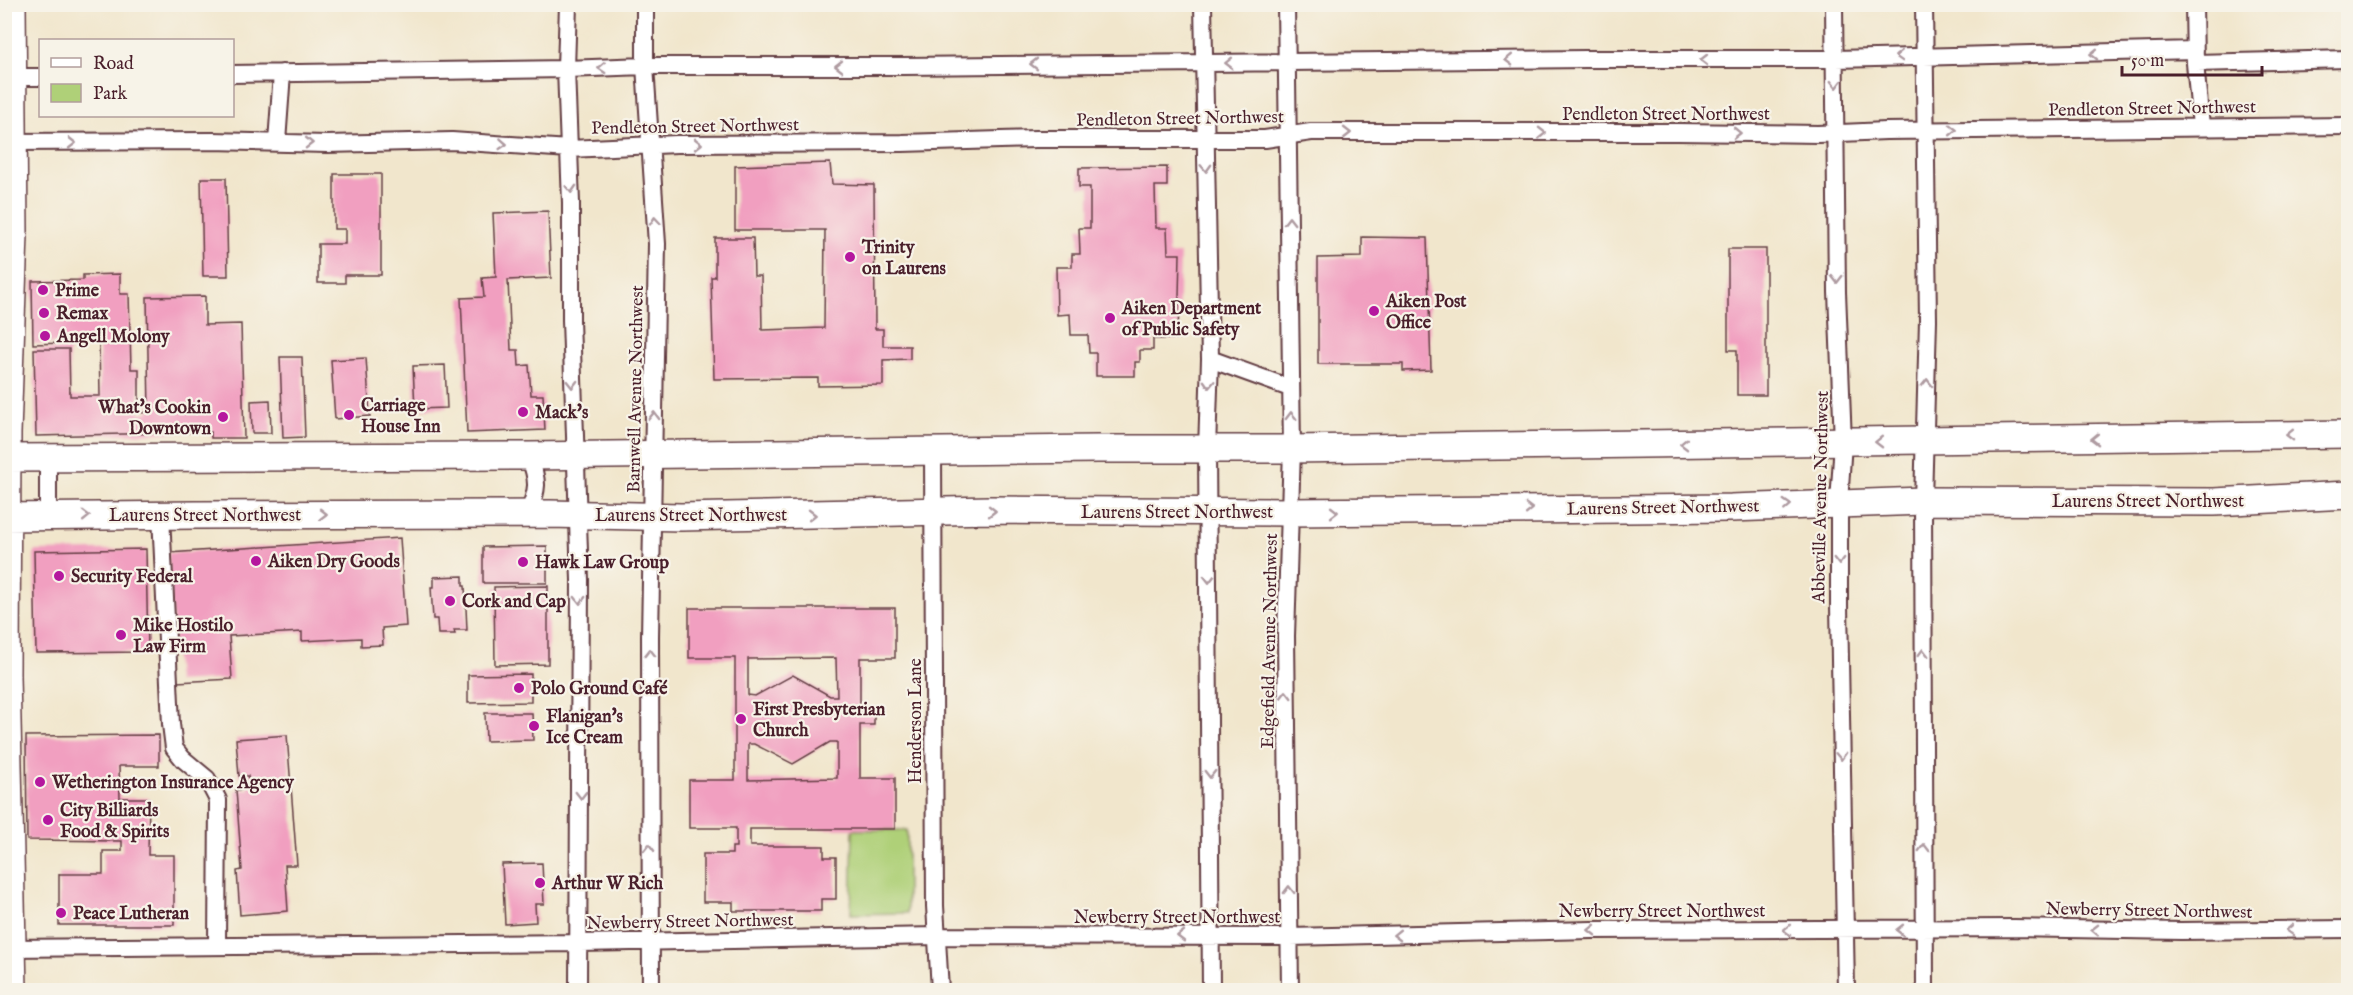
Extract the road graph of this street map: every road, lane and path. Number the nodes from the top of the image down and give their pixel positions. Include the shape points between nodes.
1 (12, 4) edge
2 (568, 4) edge
3 (645, 4) edge
4 (1203, 4) edge
5 (1286, 4) edge
6 (1834, 4) edge
7 (1924, 4) edge
8 (2194, 4) edge
9 (1924, 55) junction
10 (2195, 57) junction
11 (1836, 59) junction
12 (2349, 59) edge
13 (1287, 61) junction
14 (1203, 63) junction
15 (645, 66) junction
16 (566, 69) junction
17 (282, 73) junction
18 (234, 74) edge
19 (9, 77) edge
20 (39, 77) edge
21 (2201, 126) junction
22 (2349, 126) edge
23 (1926, 131) junction
24 (1837, 133) junction
25 (1288, 136) junction
26 (1205, 140) junction
27 (9, 142) edge
28 (277, 142) junction
29 (649, 146) junction
30 (569, 149) junction
31 (1210, 359) junction
32 (1290, 388) junction
33 (2349, 434) edge
34 (1843, 442) junction
35 (1925, 442) junction
36 (1207, 449) junction
37 (1292, 450) junction
38 (933, 452) junction
39 (654, 454) junction
40 (530, 456) junction
41 (574, 456) junction
42 (6, 458) edge
43 (48, 459) junction
44 (2349, 495) edge
45 (1923, 501) junction
46 (1839, 503) junction
47 (1209, 510) junction
48 (934, 512) junction
49 (1291, 512) junction
50 (528, 514) junction
51 (577, 514) junction
52 (161, 515) junction
53 (652, 516) junction
54 (6, 517) edge
55 (48, 517) junction
56 (2349, 929) edge
57 (1845, 930) junction
58 (1924, 930) junction
59 (936, 936) junction
60 (1210, 936) junction
61 (1290, 937) junction
62 (651, 941) junction
63 (580, 943) junction
64 (218, 946) junction
65 (8, 948) edge
66 (13, 990) edge
67 (578, 990) edge
68 (651, 990) edge
69 (940, 990) edge
70 (1211, 990) edge
71 (1290, 990) edge
72 (1846, 990) edge
73 (1925, 990) edge

1 - 19 main road
2 - 16 street
3 - 15 street, Barnwell Avenue Northwest
4 - 14 street
5 - 13 street, Edgefield Avenue Northwest
6 - 11 street, Abbeville Avenue Northwest
7 - 9 street
8 - 10 street
10 -> 9 street
9 -> 11 street
9 - 23 street
10 - 12 street
10 - 21 street
11 -> 13 street
11 -> 24 street, Abbeville Avenue Northwest
13 -> 14 street
13 - 25 street, Edgefield Avenue Northwest
14 -> 15 street
14 - 26 street
15 -> 16 street
15 - 29 street, Barnwell Avenue Northwest
16 - 17 street
16 - 30 street
17 - 18 street
17 - 28 street
19 - 20 street
19 - 27 main road
21 - 22 street, Pendleton Street Northwest
23 -> 21 street, Pendleton Street Northwest
23 - 24 street, Pendleton Street Northwest
35 -> 23 street
25 -> 24 street, Pendleton Street Northwest via 1311,132
24 -> 34 street, Abbeville Avenue Northwest
25 - 26 street, Pendleton Street Northwest
32 -> 25 street, Edgefield Avenue Northwest
29 -> 26 street, Pendleton Street Northwest
26 -> 31 street
27 -> 28 street, Pendleton Street Northwest
27 - 42 main road via 14,236
28 -> 30 street, Pendleton Street Northwest via 452,141
29 - 30 street, Pendleton Street Northwest
39 -> 29 street, Barnwell Avenue Northwest via 657,244
30 -> 41 street
31 - 32 street
31 -> 36 street
37 -> 32 street, Edgefield Avenue Northwest
33 -> 35 main road
35 -> 34 main road
34 -> 37 main road
34 - 46 street, Abbeville Avenue Northwest
35 - 45 street
36 - 37 main road
36 - 38 main road
36 - 47 street
37 - 49 street, Edgefield Avenue Northwest
38 - 39 main road
38 - 48 street, Henderson Lane
39 - 41 main road
39 - 53 street, Barnwell Avenue Northwest
40 - 41 main road
40 - 43 main road
40 - 50 street via 538,481
41 - 51 street
42 - 43 main road
42 - 54 main road
43 - 55 street
44 - 45 main road, Laurens Street Northwest via 2214,502
45 - 46 main road, Laurens Street Northwest
58 -> 45 street
49 -> 46 main road, Laurens Street Northwest via 1731,508
46 -> 57 street, Abbeville Avenue Northwest
48 -> 47 main road, Laurens Street Northwest
47 - 49 main road, Laurens Street Northwest
47 -> 60 street
53 -> 48 main road, Laurens Street Northwest
48 - 59 street, Henderson Lane
61 -> 49 street, Edgefield Avenue Northwest via 1286,636
50 - 51 main road, Laurens Street Northwest
52 -> 50 main road, Laurens Street Northwest
51 - 53 main road, Laurens Street Northwest
51 -> 63 street
55 -> 52 main road, Laurens Street Northwest
52 - 64 street via 174,748 207,779 218,800
62 -> 53 street, Barnwell Avenue Northwest
54 - 55 main road, Laurens Street Northwest
54 - 65 main road
56 -> 58 street, Newberry Street Northwest
58 -> 57 street, Newberry Street Northwest
57 -> 61 street, Newberry Street Northwest via 1592,930
57 - 72 street, Abbeville Avenue Northwest
58 - 73 street
60 -> 59 street, Newberry Street Northwest
59 - 62 street, Newberry Street Northwest
59 - 69 street, Henderson Lane
60 - 61 street, Newberry Street Northwest
60 - 70 street
61 - 71 street, Edgefield Avenue Northwest
62 - 63 street, Newberry Street Northwest
62 - 68 street, Barnwell Avenue Northwest
63 - 64 street, Newberry Street Northwest
63 - 67 street
64 - 65 street, Newberry Street Northwest
65 - 66 main road

